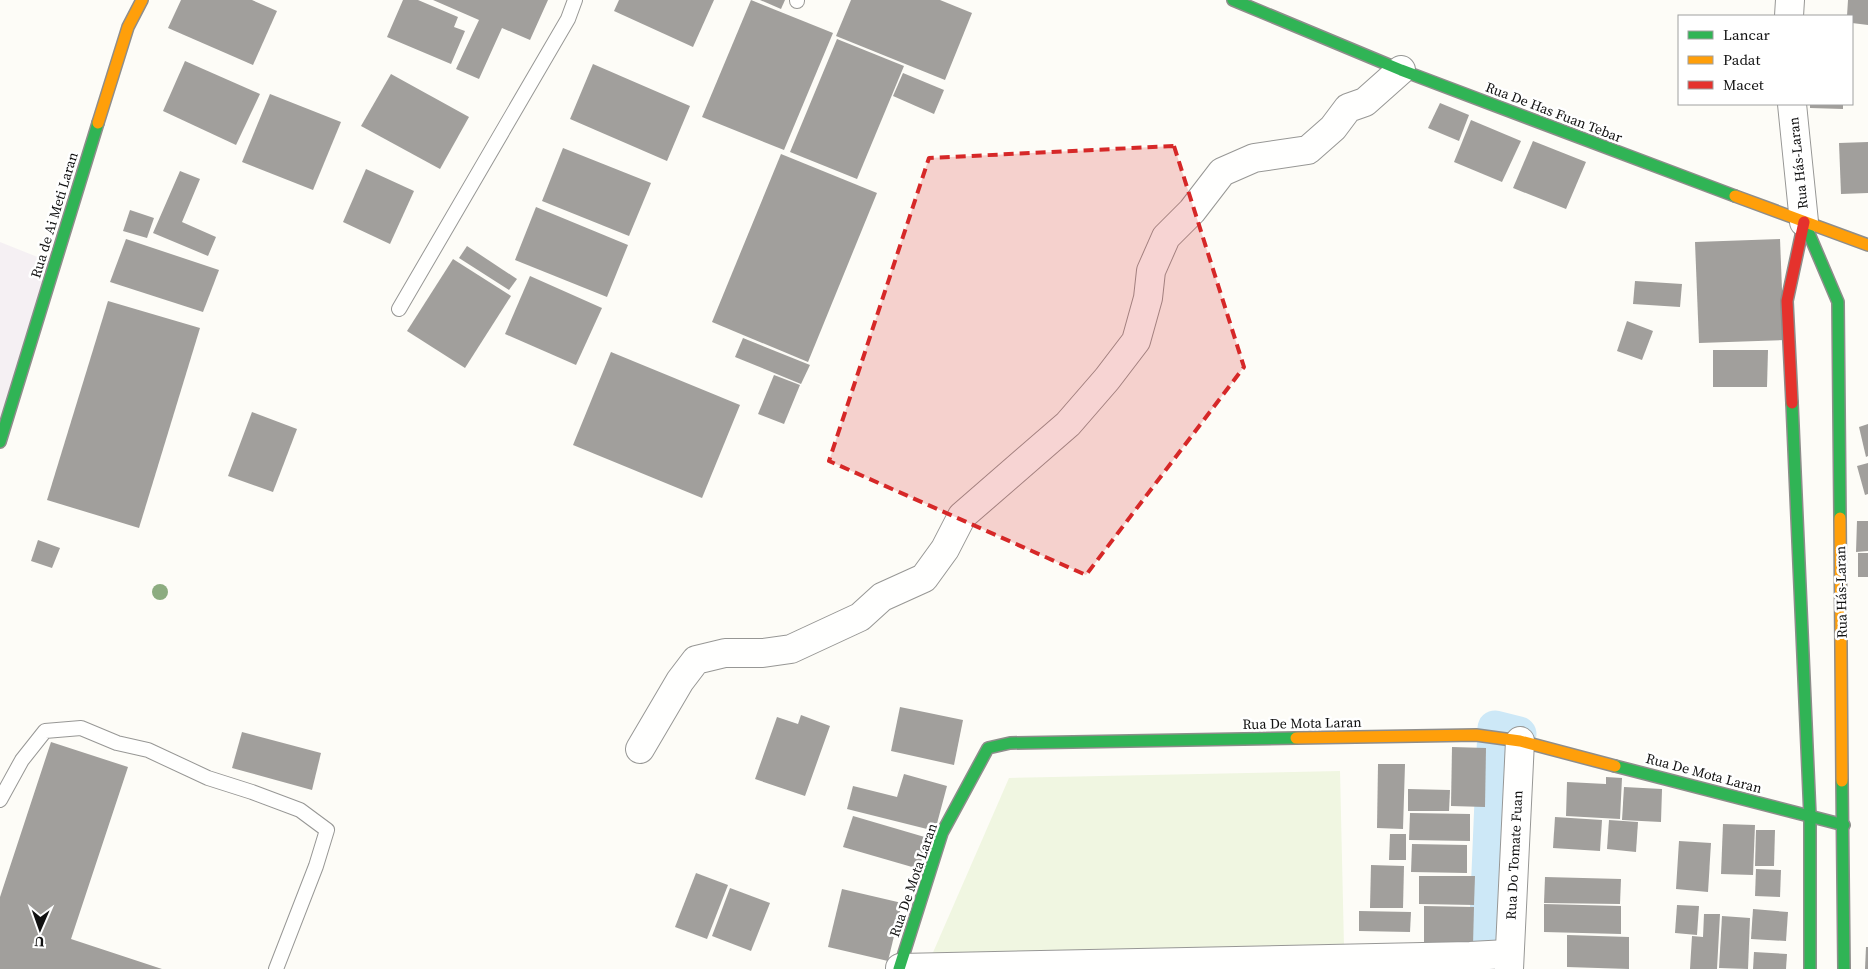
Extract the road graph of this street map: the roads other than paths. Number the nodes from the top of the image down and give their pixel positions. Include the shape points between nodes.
1 (142, 0) edge
2 (575, 0) edge
3 (1233, 0) edge
4 (1790, 0) edge
5 (1788, 15) edge
6 (1401, 70) junction
7 (1792, 105) edge
8 (1804, 222) junction
9 (1868, 245) edge
10 (399, 309) dead end
11 (0, 442) edge
12 (1520, 741) junction
13 (640, 749) dead end
14 (0, 800) edge
15 (1810, 816) junction
16 (1844, 825) junction
17 (1509, 961) edge
18 (899, 968) edge
19 (276, 969) edge
20 (1810, 969) edge
21 (1844, 969) edge

1 - 11 street, Rua de Ai Meti Laran via 128,27
2 - 10 lane via 568,19
3 - 6 street, Rua De Has Fuan Tebar
4 - 5 street
6 - 8 street, Rua De Has Fuan Tebar
6 - 13 street via 1366,102 1348,108 1333,128 1308,150 1254,158 1222,172 1192,211 1166,236 1151,271 1148,298 1136,341 1068,424 962,516 924,578 882,597 860,617 791,649 726,653 696,660
7 - 8 street, Rua Hás-Laran
8 - 9 street, Rua De Has Fuan Tebar
8 - 15 street, Rua Hás-Laran via 1787,301
8 - 16 street, Rua Hás-Laran via 1838,302
12 - 15 street, Rua De Mota Laran
12 - 17 street, Rua Do Tomate Fuan
12 - 18 street, Rua De Mota Laran via 1476,735 1010,743 988,748 942,833
14 - 19 lane via 22,760 45,731 81,728 117,743 148,750 208,778 300,810 327,830
15 - 16 street, Rua De Mota Laran
15 - 20 street, Rua Hás-Laran
16 - 21 street, Rua Hás-Laran
17 - 18 street via 1470,956

